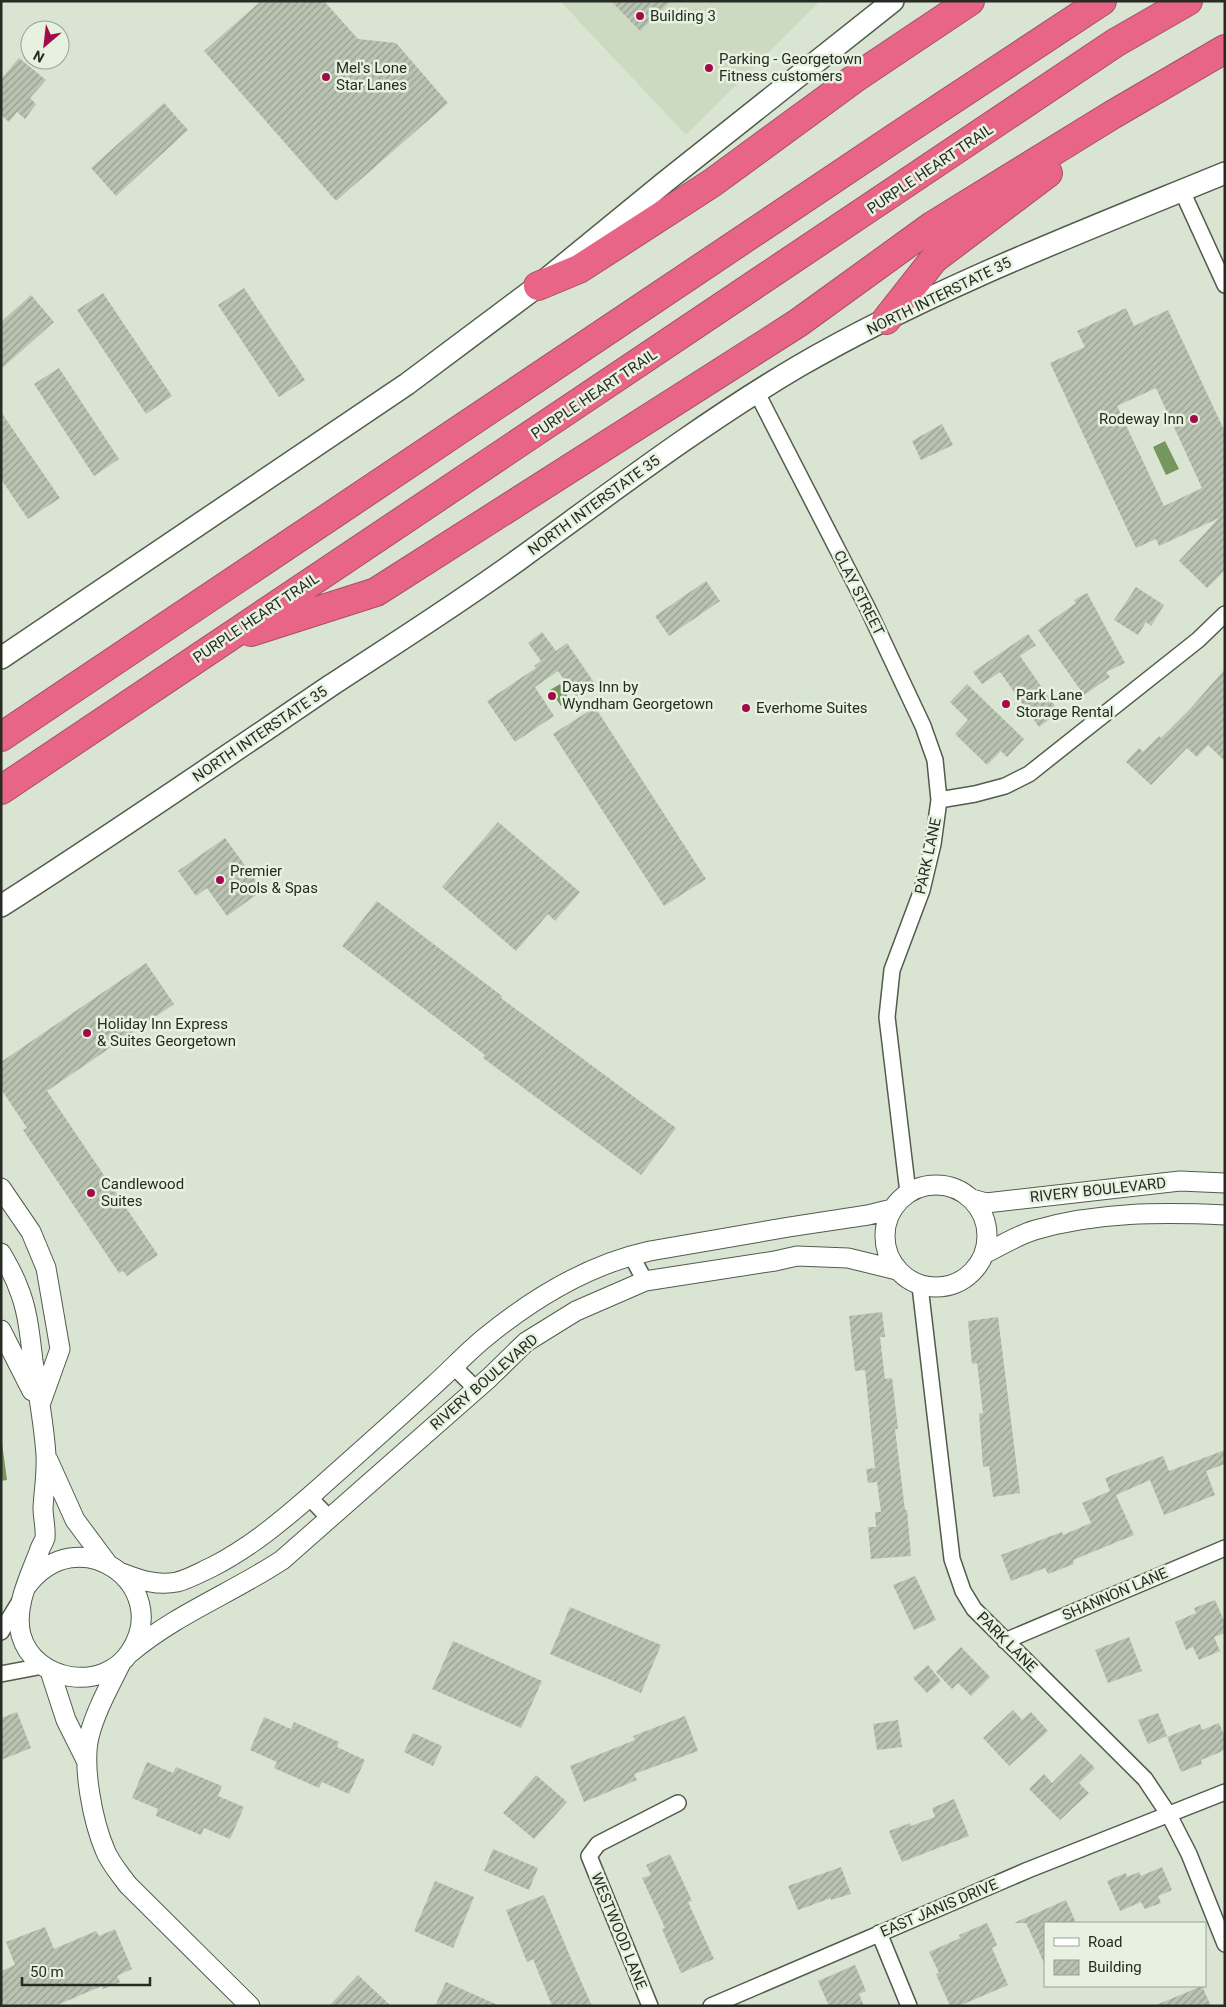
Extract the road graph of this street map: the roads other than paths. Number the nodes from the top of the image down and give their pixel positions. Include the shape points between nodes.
1 (893, 1) edge
2 (970, 1) edge
3 (1102, 1) edge
4 (1188, 1) edge
5 (1225, 49) edge
6 (1225, 62) edge
7 (1225, 173) edge
8 (1182, 191) junction
9 (1225, 285) edge
10 (538, 286) junction
11 (886, 320) junction
12 (757, 393) junction
13 (1225, 614) edge
14 (219, 642) junction
15 (1, 658) edge
16 (1, 737) edge
17 (1, 790) edge
18 (939, 800) junction
19 (1, 906) edge
20 (1225, 1183) edge
21 (1, 1188) edge
22 (908, 1193) junction
23 (972, 1199) junction
24 (892, 1209) junction
25 (1225, 1215) edge
26 (1, 1253) edge
27 (986, 1253) junction
28 (631, 1256) junction
29 (897, 1270) junction
30 (645, 1281) junction
31 (920, 1286) junction
32 (1, 1330) edge
33 (454, 1367) junction
34 (476, 1389) junction
35 (40, 1405) junction
36 (46, 1456) junction
37 (309, 1497) junction
38 (330, 1519) junction
39 (1225, 1548) edge
40 (114, 1568) junction
41 (24, 1594) junction
42 (1, 1632) edge
43 (1005, 1641) junction
44 (125, 1658) junction
45 (46, 1668) junction
46 (1, 1674) edge
47 (86, 1760) junction
48 (1225, 1792) edge
49 (678, 1803) dead end
50 (1169, 1815) junction
51 (879, 1933) junction
52 (1225, 1944) edge
53 (250, 2006) edge
54 (650, 2006) edge
55 (711, 2006) edge
56 (910, 2006) edge

1 - 10 main road
2 - 10 highway via 858,76 712,183 579,269
3 - 16 highway
4 - 14 highway, PURPLE HEART TRAIL via 1115,44
5 - 14 highway via 932,226 798,323 376,592
6 - 11 highway via 1057,167 934,259
7 - 8 main road, NORTH INTERSTATE 35
8 - 9 street
8 - 11 main road, NORTH INTERSTATE 35 via 1060,239
10 - 15 main road via 406,384
11 - 12 main road, NORTH INTERSTATE 35
12 - 18 street, CLAY STREET via 867,607 923,726 935,760
12 - 19 main road, NORTH INTERSTATE 35 via 635,474 512,564
13 - 18 street, PARK LANE via 1198,640 1029,774 1005,786
14 - 17 highway, PURPLE HEART TRAIL
18 - 22 street, PARK LANE via 934,844 922,890 892,970 887,1017
20 - 23 street, RIVERY BOULEVARD via 1180,1181 986,1203
21 - 35 street via 31,1232 46,1268 60,1349
22 - 23 street via 932,1185 946,1186
22 - 24 street
23 - 27 street via 987,1227
24 - 28 street, RIVERY BOULEVARD
24 - 29 street via 884,1235 885,1247
25 - 27 street, RIVERY BOULEVARD via 1162,1212 1086,1220 1034,1230
26 - 35 street via 19,1288 29,1328
27 - 31 street via 973,1273 962,1282 939,1288
28 - 30 street
28 - 33 street, RIVERY BOULEVARD via 551,1290 486,1336
29 - 30 street, RIVERY BOULEVARD via 848,1258 797,1256
29 - 31 street
30 - 34 street, RIVERY BOULEVARD via 576,1310 543,1331 526,1342
31 - 43 street, PARK LANE via 952,1559 963,1591 974,1609
32 - 35 street
33 - 34 street
33 - 37 street, RIVERY BOULEVARD
34 - 38 street, RIVERY BOULEVARD
35 - 36 street
36 - 40 street via 75,1520
36 - 41 street via 45,1537
37 - 38 street
37 - 40 street, RIVERY BOULEVARD via 236,1555 178,1582 143,1581
38 - 44 street, RIVERY BOULEVARD via 282,1560 165,1626
39 - 43 street, SHANNON LANE
40 - 41 street via 88,1557 69,1557 50,1564 35,1576
40 - 44 street via 132,1587 139,1603 141,1620 137,1637
41 - 42 street
41 - 45 street via 18,1618 22,1636 30,1653
43 - 50 street, PARK LANE via 1145,1779
44 - 45 street via 105,1673 88,1678 68,1677
44 - 47 street via 96,1718
45 - 46 street
45 - 47 street
47 - 53 street via 95,1822 115,1869
48 - 50 street, EAST JANIS DRIVE
49 - 54 street, WESTWOOD LANE via 598,1844 588,1856
50 - 51 street, EAST JANIS DRIVE
50 - 52 street, PARK LANE via 1189,1854
51 - 55 street, EAST JANIS DRIVE
51 - 56 street

